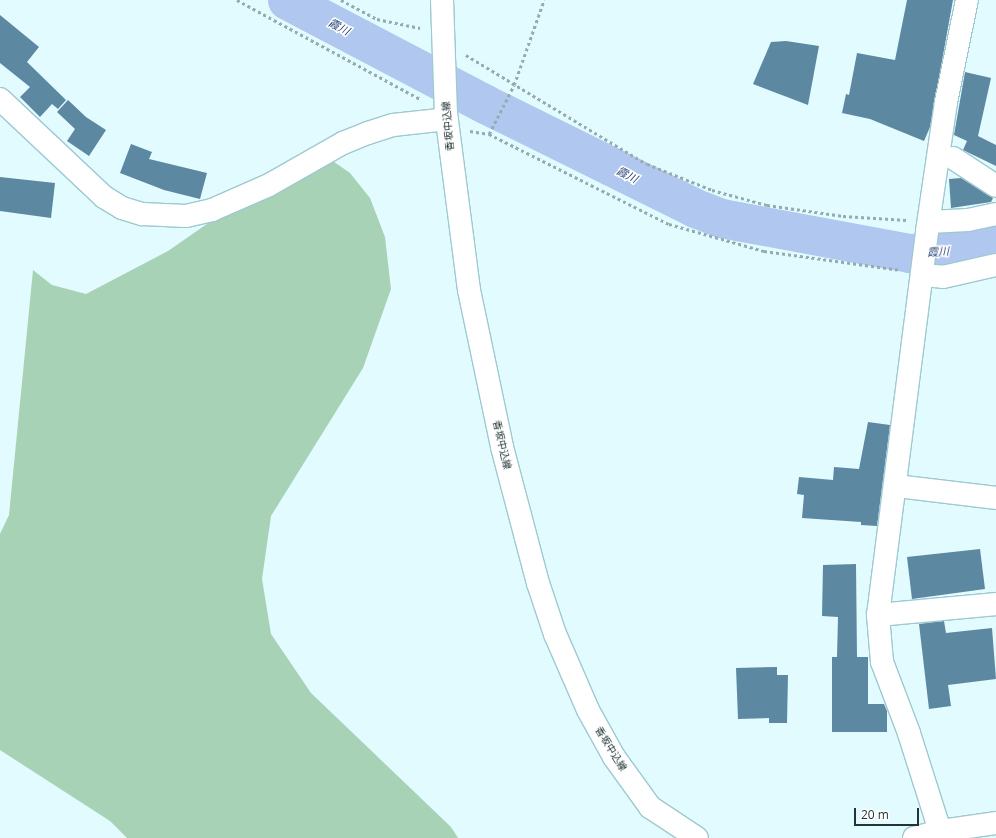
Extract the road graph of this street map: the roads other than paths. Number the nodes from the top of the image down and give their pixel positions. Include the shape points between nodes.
1 (442, 0) edge
2 (967, 0) edge
3 (0, 99) edge
4 (447, 117) junction
5 (953, 158) dead end
6 (996, 186) edge
7 (996, 214) edge
8 (928, 226) junction
9 (996, 265) edge
10 (922, 272) junction
11 (896, 486) junction
12 (996, 498) edge
13 (996, 604) edge
14 (878, 615) junction
15 (996, 823) edge
16 (938, 834) edge
17 (697, 838) edge
18 (914, 838) edge

1 - 4 street, 香坂中込線
2 - 8 street via 946,102
3 - 4 street via 104,197 122,208 142,214 186,216 212,210 263,188 342,143 368,133 393,125
4 - 17 street, 香坂中込線 via 469,290 500,439 538,583 555,634 588,710 614,757 650,807
5 - 6 street
7 - 8 street
8 - 10 street
9 - 10 street via 942,277
10 - 11 street
11 - 12 street
11 - 14 street
13 - 14 street
14 - 16 street via 882,662 909,733
15 - 16 street
16 - 18 street

